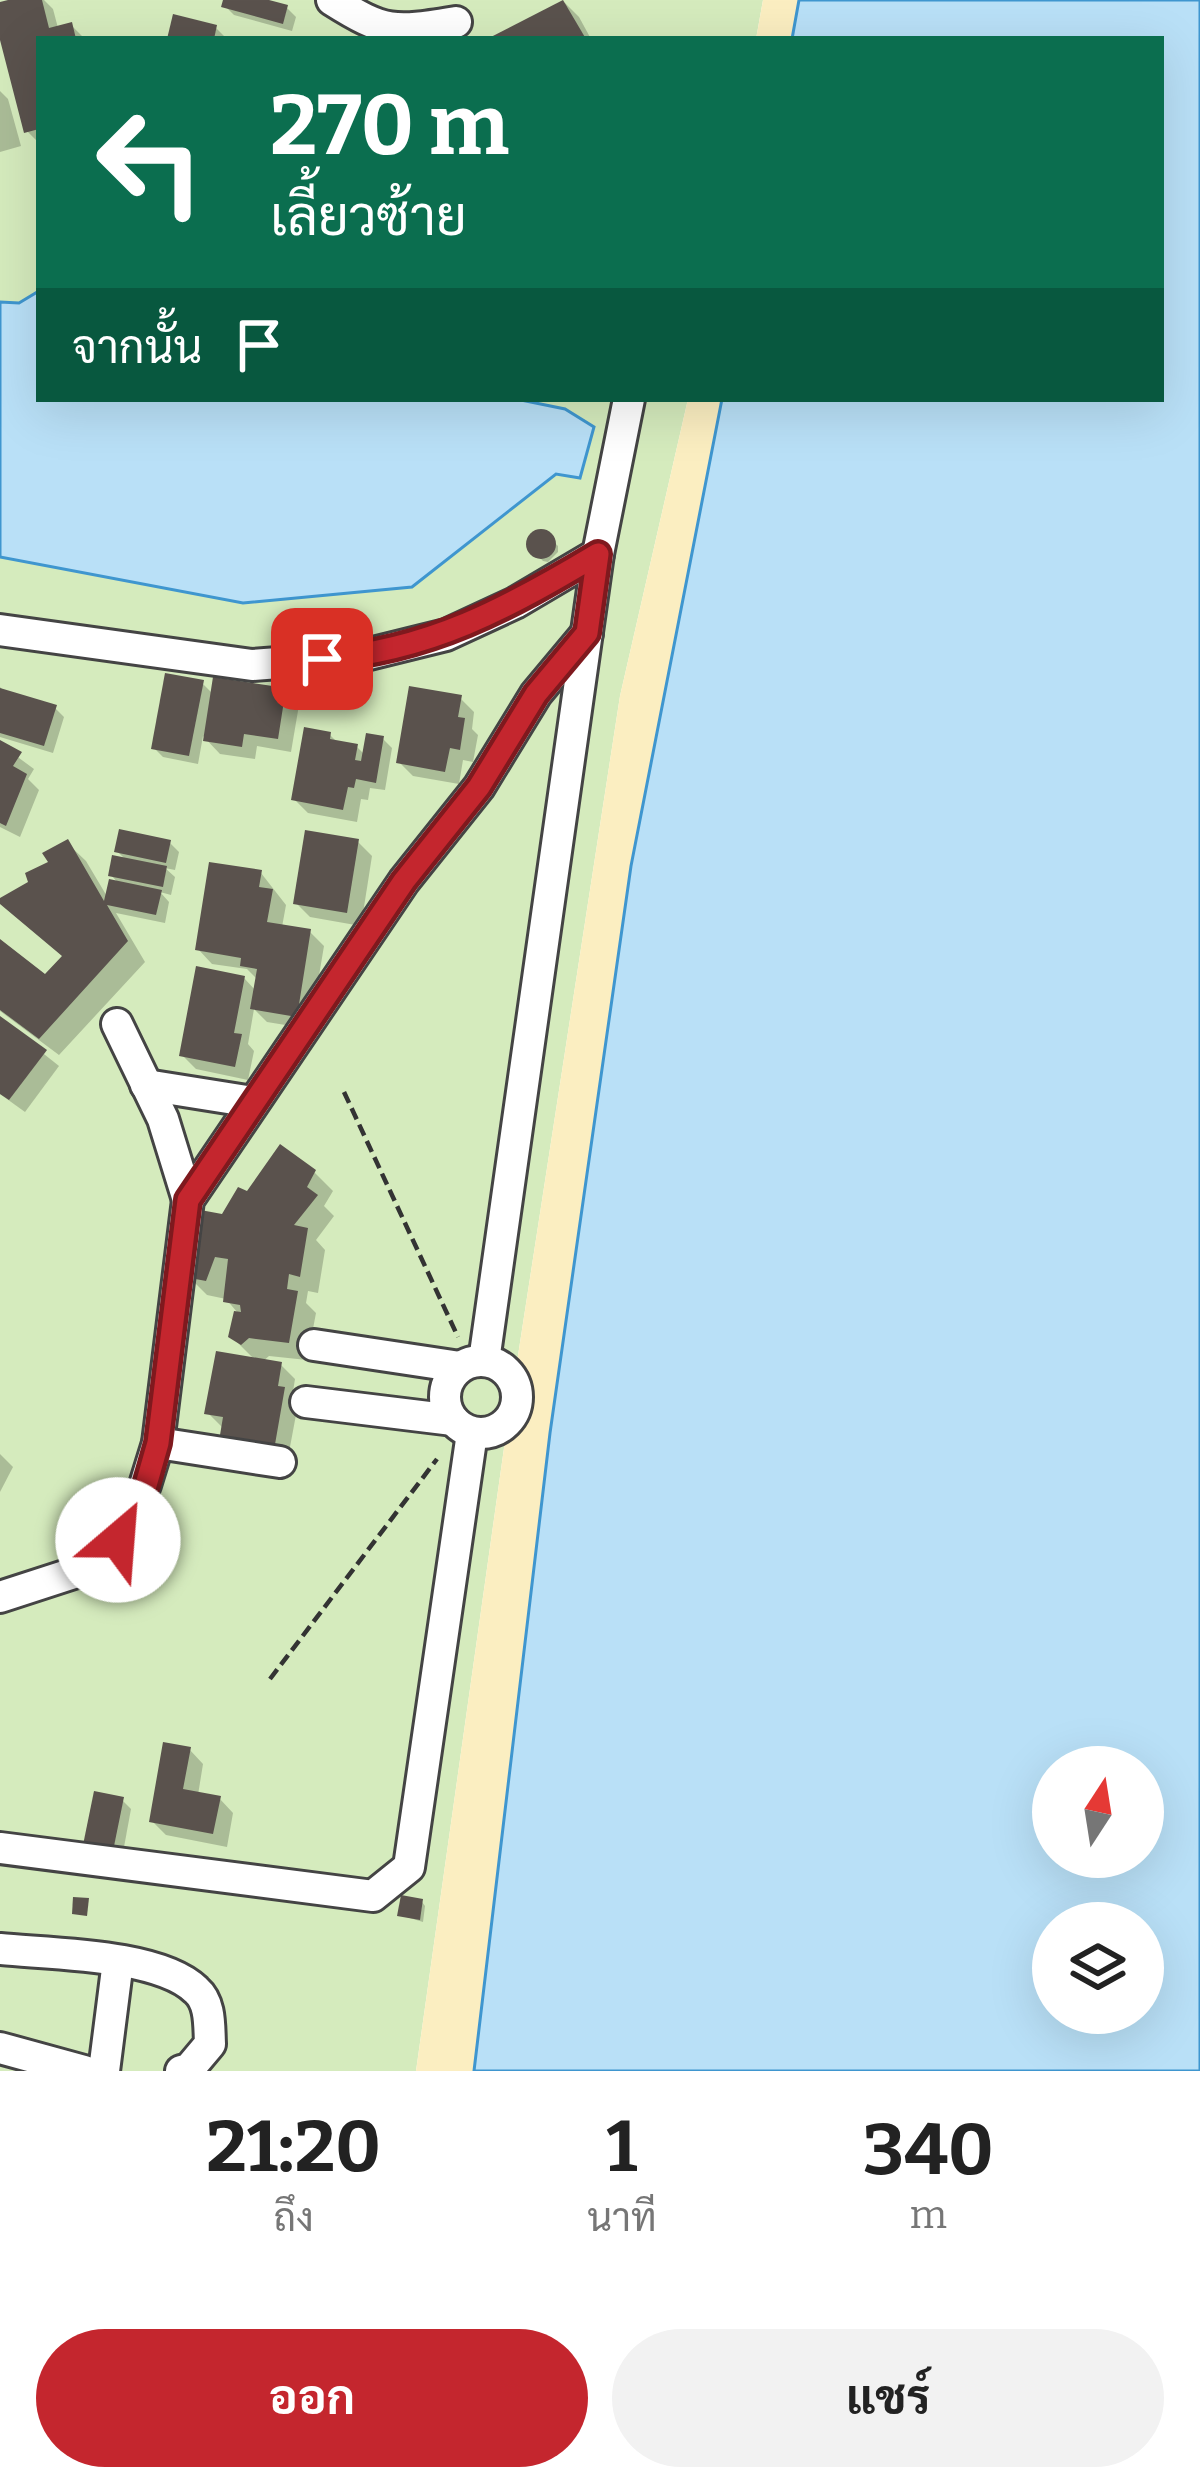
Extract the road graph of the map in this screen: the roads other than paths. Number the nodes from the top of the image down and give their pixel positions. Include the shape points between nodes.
1 (332, 0) edge
2 (455, 20) edge
3 (628, 402) edge
4 (598, 554) junction
5 (0, 630) edge
6 (587, 633) junction
7 (117, 1024) dead end
8 (146, 1085) junction
9 (253, 1102) junction
10 (188, 1200) junction
11 (314, 1345) dead end
12 (471, 1363) junction
13 (306, 1402) dead end
14 (462, 1427) junction
15 (158, 1443) junction
16 (280, 1462) dead end
17 (0, 1597) edge
18 (0, 1848) edge
19 (0, 1948) edge
20 (118, 1961) junction
21 (0, 2048) edge
22 (84, 2071) edge
23 (104, 2071) edge
24 (181, 2071) edge

1 - 2 lane via 384,29
3 - 4 lane
4 - 5 lane via 446,635 357,657 252,665
4 - 6 lane
6 - 9 lane via 536,694 479,787 404,881
6 - 12 lane
7 - 8 lane
8 - 9 lane
8 - 10 lane
9 - 10 lane
10 - 15 lane
11 - 12 lane
12 - 14 lane via 446,1383 444,1395
12 - 14 lane via 511,1375 518,1400 497,1430
13 - 14 lane
14 - 18 lane via 404,1875 373,1896
15 - 16 lane
15 - 17 lane via 118,1540 80,1571
19 - 20 lane
20 - 23 lane
20 - 24 lane via 163,1971 197,1990 208,2010 210,2044
21 - 22 lane

